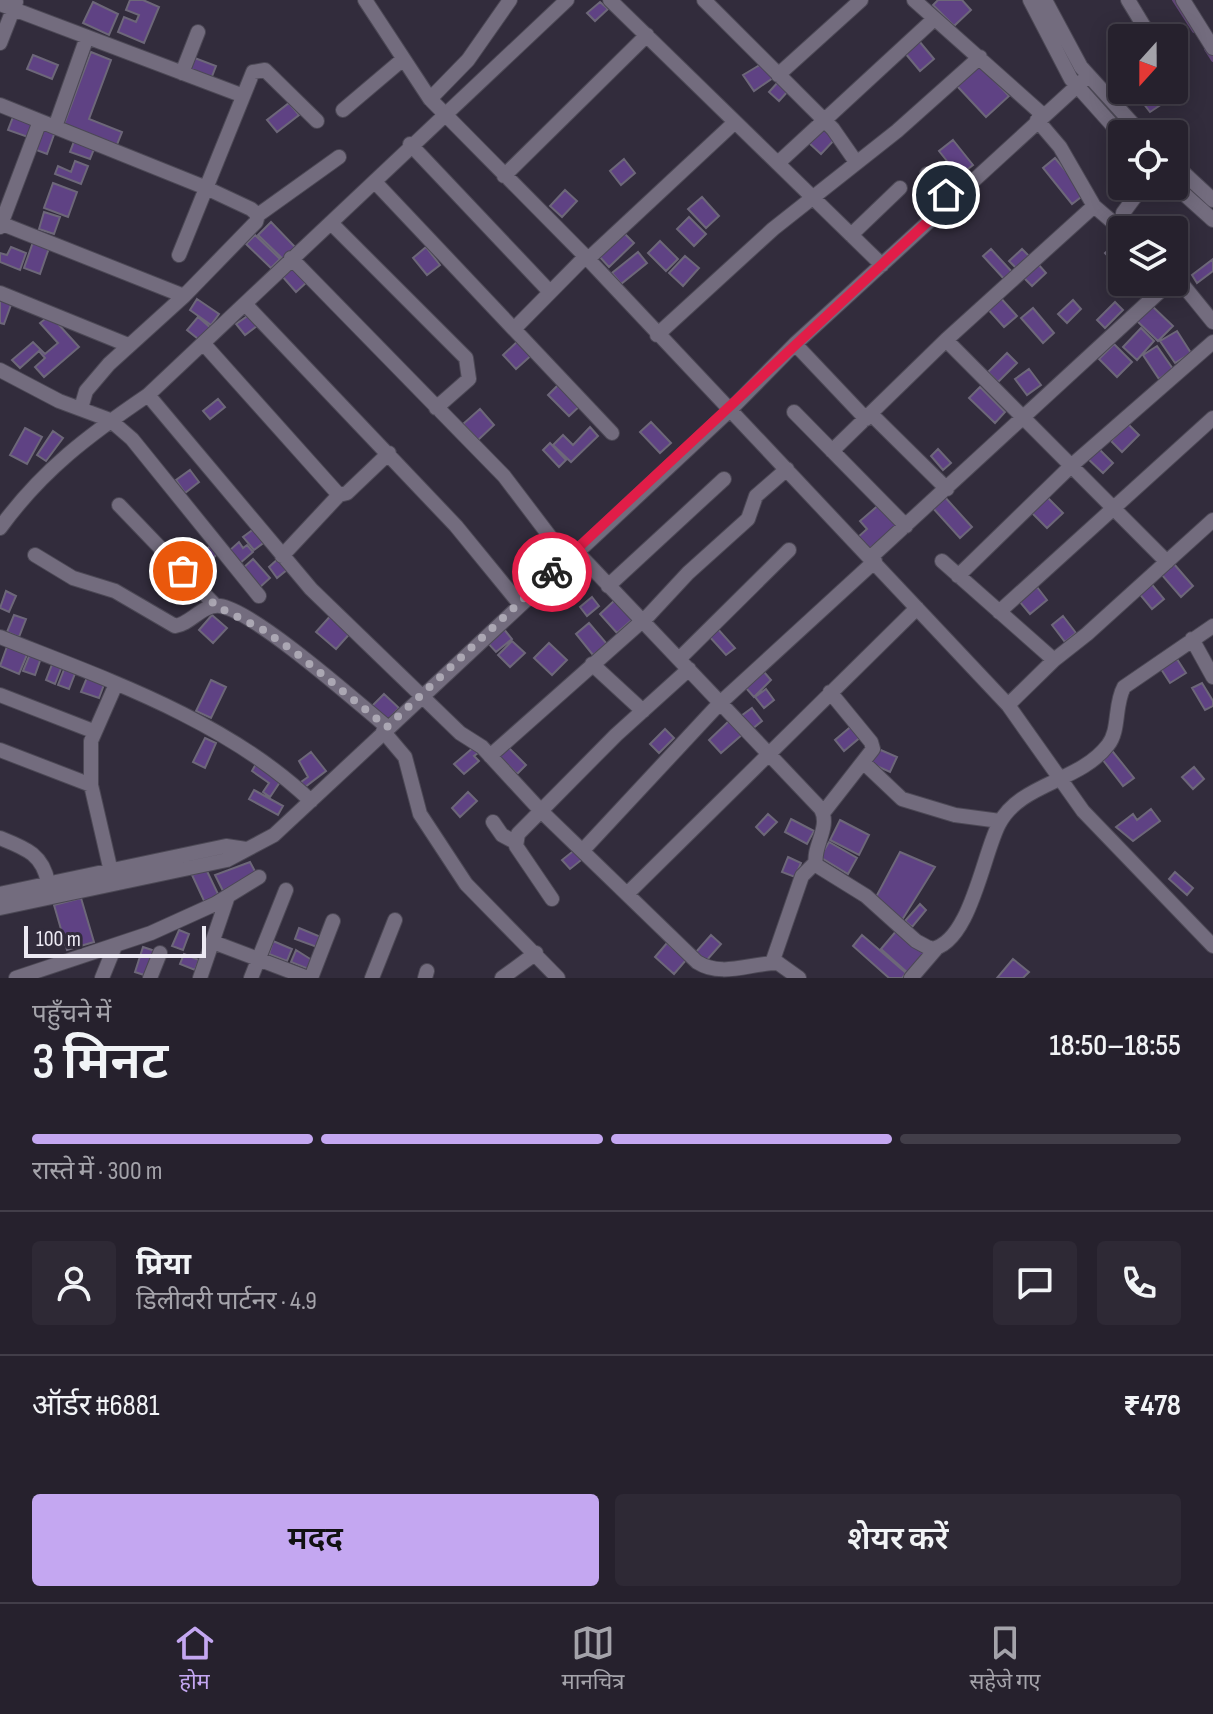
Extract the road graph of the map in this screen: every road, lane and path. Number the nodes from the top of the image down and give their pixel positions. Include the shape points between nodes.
1 (365, 0) edge
2 (510, 0) edge
3 (567, 0) edge
4 (610, 0) edge
5 (704, 0) edge
6 (861, 0) edge
7 (914, 0) edge
8 (1030, 0) edge
9 (1045, 0) edge
10 (1128, 0) edge
11 (1183, 0) edge
12 (10, 4) edge
13 (933, 20) junction
14 (1143, 24) edge
15 (1208, 28) edge
16 (198, 32) dead end
17 (647, 35) junction
18 (87, 37) junction
19 (0, 43) edge
20 (1213, 48) edge
21 (980, 57) junction
22 (402, 60) junction
23 (182, 73) junction
24 (778, 75) junction
25 (1082, 81) junction
26 (241, 95) junction
27 (430, 99) junction
28 (0, 105) edge
29 (343, 110) dead end
30 (444, 113) junction
31 (1040, 117) junction
32 (1110, 120) edge
33 (1126, 120) edge
34 (317, 121) dead end
35 (735, 122) junction
36 (825, 122) junction
37 (47, 124) junction
38 (410, 144) junction
39 (339, 157) dead end
40 (856, 162) junction
41 (778, 163) junction
42 (927, 174) dead end
43 (504, 176) junction
44 (1188, 177) edge
45 (375, 182) junction
46 (204, 187) junction
47 (900, 188) dead end
48 (813, 198) junction
49 (1188, 198) edge
50 (951, 200) junction
51 (1133, 200) edge
52 (1213, 200) edge
53 (1094, 206) junction
54 (1123, 213) dead end
55 (258, 215) junction
56 (1108, 218) edge
57 (1213, 220) edge
58 (331, 223) junction
59 (0, 225) edge
60 (851, 235) junction
61 (179, 255) dead end
62 (291, 258) junction
63 (587, 258) junction
64 (882, 265) junction
65 (550, 292) junction
66 (0, 293) edge
67 (1188, 294) edge
68 (184, 296) junction
69 (1155, 296) edge
70 (246, 305) junction
71 (1213, 322) edge
72 (514, 329) junction
73 (657, 335) junction
74 (946, 340) junction
75 (1213, 342) edge
76 (203, 343) junction
77 (795, 344) junction
78 (128, 345) junction
79 (0, 370) edge
80 (148, 395) junction
81 (81, 408) junction
82 (436, 408) junction
83 (730, 410) junction
84 (794, 412) dead end
85 (869, 416) junction
86 (1213, 418) edge
87 (1024, 419) junction
88 (110, 420) junction
89 (612, 433) dead end
90 (832, 451) junction
91 (389, 453) junction
92 (1071, 466) junction
93 (787, 469) junction
94 (724, 479) dead end
95 (947, 489) junction
96 (339, 495) junction
97 (119, 505) dead end
98 (1113, 508) junction
99 (1213, 520) edge
100 (906, 526) junction
101 (0, 528) edge
102 (789, 550) dead end
103 (35, 555) dead end
104 (572, 555) junction
105 (282, 556) junction
106 (873, 559) junction
107 (942, 561) dead end
108 (1167, 562) junction
109 (958, 576) junction
110 (608, 586) junction
111 (259, 596) dead end
112 (519, 603) junction
113 (216, 606) junction
114 (917, 608) junction
115 (999, 612) junction
116 (642, 621) junction
117 (1213, 626) edge
118 (0, 637) edge
119 (1192, 639) junction
120 (1054, 660) junction
121 (592, 664) junction
122 (684, 664) junction
123 (1213, 677) edge
124 (116, 684) junction
125 (830, 692) junction
126 (0, 695) edge
127 (421, 696) junction
128 (719, 704) junction
129 (1008, 705) junction
130 (643, 711) junction
131 (385, 729) junction
132 (93, 731) junction
133 (0, 750) edge
134 (767, 754) junction
135 (490, 756) junction
136 (864, 763) junction
137 (1062, 781) junction
138 (91, 785) junction
139 (311, 801) junction
140 (541, 811) junction
141 (823, 813) junction
142 (1000, 821) junction
143 (493, 822) dead end
144 (0, 838) edge
145 (515, 842) junction
146 (584, 849) junction
147 (815, 863) junction
148 (259, 877) dead end
149 (112, 878) junction
150 (48, 883) junction
151 (286, 890) dead end
152 (0, 894) edge
153 (627, 894) junction
154 (228, 896) junction
155 (552, 899) dead end
156 (0, 908) edge
157 (395, 920) dead end
158 (333, 921) dead end
159 (213, 942) junction
160 (115, 946) junction
161 (1213, 946) edge
162 (936, 949) junction
163 (160, 953) dead end
164 (536, 953) junction
165 (259, 959) junction
166 (772, 963) junction
167 (714, 975) edge
168 (16, 978) edge
169 (102, 978) edge
170 (150, 978) edge
171 (200, 978) edge
172 (251, 978) edge
173 (309, 978) edge
174 (372, 978) edge
175 (502, 978) edge
176 (558, 978) edge
177 (799, 978) edge
178 (911, 978) edge

1 - 22 street
2 - 27 street via 468,60
3 - 30 street
4 - 17 street
5 - 24 street
6 - 24 street
7 - 13 street
8 - 25 street
9 - 25 street
10 - 14 street
11 - 15 street
12 - 18 street
12 - 19 street
13 - 21 street
13 - 36 street
15 - 20 street
16 - 23 street
17 - 35 street
17 - 43 street
18 - 23 street
18 - 37 street
21 - 31 street
21 - 40 street
22 - 27 street
22 - 29 street
23 - 26 street
24 - 36 street
25 - 31 street
25 - 32 street
25 - 33 street
26 - 34 street via 253,72 261,68
26 - 46 street
27 - 30 street
28 - 37 street
30 - 38 street
30 - 43 street
31 - 50 street
31 - 53 street
35 - 41 street
35 - 63 street
36 - 40 street
36 - 41 street
37 - 46 street
37 - 59 street
38 - 45 street
38 - 65 street
39 - 55 street
40 - 48 street
41 - 48 street
42 - 50 street
43 - 63 street
44 - 52 street
45 - 58 street
45 - 72 street
46 - 55 street
46 - 61 street
47 - 60 street
48 - 60 street
48 - 73 street
49 - 57 street
50 - 64 street
51 - 54 street
53 - 56 street
53 - 74 street
55 - 68 street
58 - 62 street
58 - 82 street via 466,358 469,379
59 - 68 street
60 - 64 street
62 - 70 street
62 - 82 street
63 - 65 street
63 - 73 street
64 - 77 street
65 - 72 street
66 - 78 street
67 - 71 street
68 - 78 street
69 - 87 street
70 - 76 street
70 - 91 street
72 - 89 street
73 - 83 street
74 - 85 street
74 - 87 street
75 - 92 street
76 - 80 street
76 - 96 street
77 - 83 street
77 - 85 street
78 - 81 street via 94,380
79 - 81 street
80 - 88 street
80 - 105 street
81 - 88 street
82 - 104 street
83 - 93 street
83 - 104 street
84 - 90 street
85 - 90 street
85 - 95 street
86 - 98 street
87 - 92 street
87 - 95 street
88 - 101 street via 61,458
88 - 111 street via 146,454
90 - 100 street
91 - 96 street
91 - 112 street
92 - 98 street
92 - 109 street
93 - 106 street
93 - 116 street via 756,496 748,519
94 - 110 street
95 - 100 street
96 - 105 street
97 - 113 street
98 - 108 street
98 - 115 street
99 - 108 street
100 - 106 street
102 - 122 street
103 - 113 street via 73,578 115,591 168,624 180,625
104 - 110 street
104 - 112 street
105 - 127 street
106 - 114 street
106 - 128 street
107 - 109 street
108 - 120 street
109 - 115 street
110 - 116 street
112 - 127 street
113 - 131 street via 296,653
114 - 125 street
114 - 129 street
115 - 120 street
116 - 121 street
116 - 122 street
117 - 119 street
118 - 124 street
119 - 123 street
119 - 137 street via 1124,687 1107,746
120 - 129 street
121 - 130 street
121 - 135 street
122 - 128 street
122 - 130 street
124 - 132 street
124 - 139 street via 243,747
125 - 134 street
125 - 136 street via 873,745
126 - 132 street
127 - 131 street
127 - 135 street
128 - 134 street
128 - 146 street
129 - 137 street
130 - 140 street
131 - 139 street
131 - 164 street via 405,757 420,814 466,884
132 - 138 street
133 - 138 street
134 - 141 street
134 - 153 street
135 - 140 street
136 - 141 street
136 - 142 street via 909,802
137 - 142 street via 1024,798
137 - 161 street via 1090,820
138 - 149 street
139 - 149 street via 274,835 246,849 226,846
140 - 145 street
140 - 146 street
141 - 147 street
142 - 162 street via 966,913 947,943
143 - 145 street
144 - 150 street via 39,858
145 - 155 street
146 - 153 street
147 - 162 street via 866,896 916,941
147 - 166 street via 802,876
148 - 154 street
149 - 150 street
149 - 156 street
150 - 152 street
151 - 165 street
153 - 167 street
154 - 159 street
154 - 160 street
157 - 174 street
158 - 173 street
159 - 165 street
159 - 171 street
160 - 168 street
160 - 169 street
162 - 178 street
163 - 170 street
164 - 175 street
164 - 176 street
165 - 172 street
165 - 173 street
166 - 167 street
166 - 177 street via 784,965

